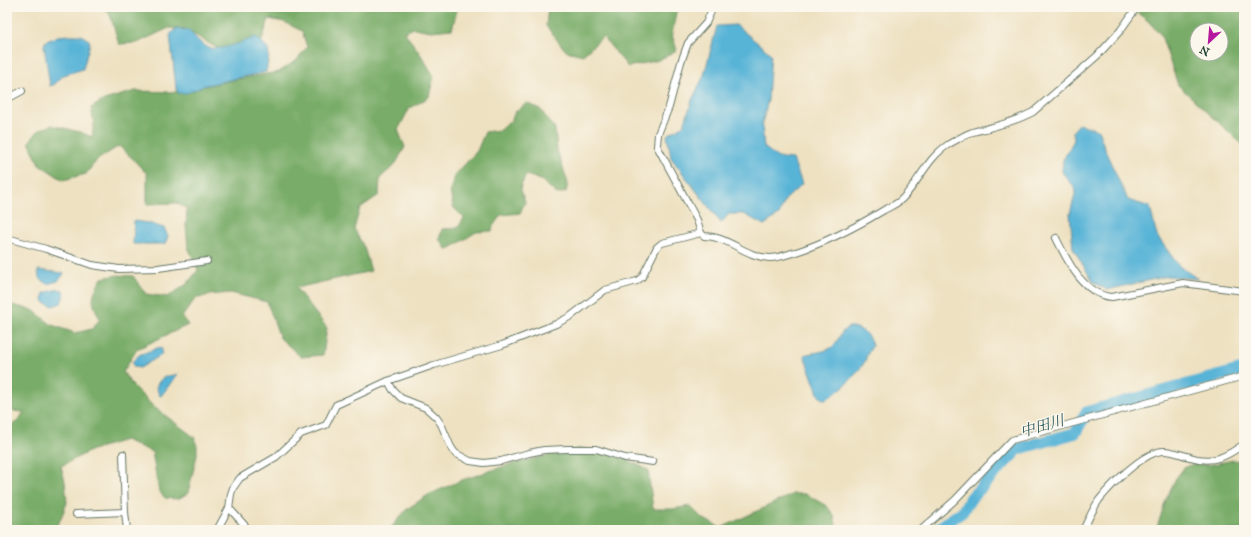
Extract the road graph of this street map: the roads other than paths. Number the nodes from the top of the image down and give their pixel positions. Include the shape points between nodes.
1 (713, 7) edge
2 (1137, 7) edge
3 (22, 91) dead end
4 (7, 99) edge
5 (701, 233) junction
6 (7, 238) edge
7 (1056, 238) dead end
8 (207, 261) dead end
9 (1244, 291) edge
10 (1244, 376) edge
11 (388, 381) junction
12 (1244, 444) edge
13 (123, 454) dead end
14 (653, 462) dead end
15 (229, 508) junction
16 (125, 512) junction
17 (76, 514) dead end
18 (126, 530) edge
19 (217, 530) edge
20 (248, 530) edge
21 (921, 530) edge
22 (1083, 530) edge

1 - 5 street via 706,23 688,43 658,134 657,146 697,220
2 - 5 street via 1120,31 1096,56 1033,112 1022,118 972,132 947,145 928,163 901,200 865,222 832,239 770,258 744,251 714,236 704,236
3 - 4 street
5 - 11 street via 662,243 637,281 605,290 556,324 502,345
6 - 8 street via 92,265 120,269 158,268
7 - 9 street via 1084,284 1103,296 1112,297 1183,283
10 - 21 street via 1011,440 955,500
11 - 14 street via 401,398 426,408 436,417 455,453 470,461 501,461 536,451 567,448 596,449 625,458
11 - 15 street via 336,405 326,425 301,434 276,458 240,478 231,494
12 - 22 street via 1215,460 1195,459 1164,451 1152,453 1124,474 1100,499
13 - 16 street
15 - 19 street
15 - 20 street
16 - 17 street
16 - 18 street

